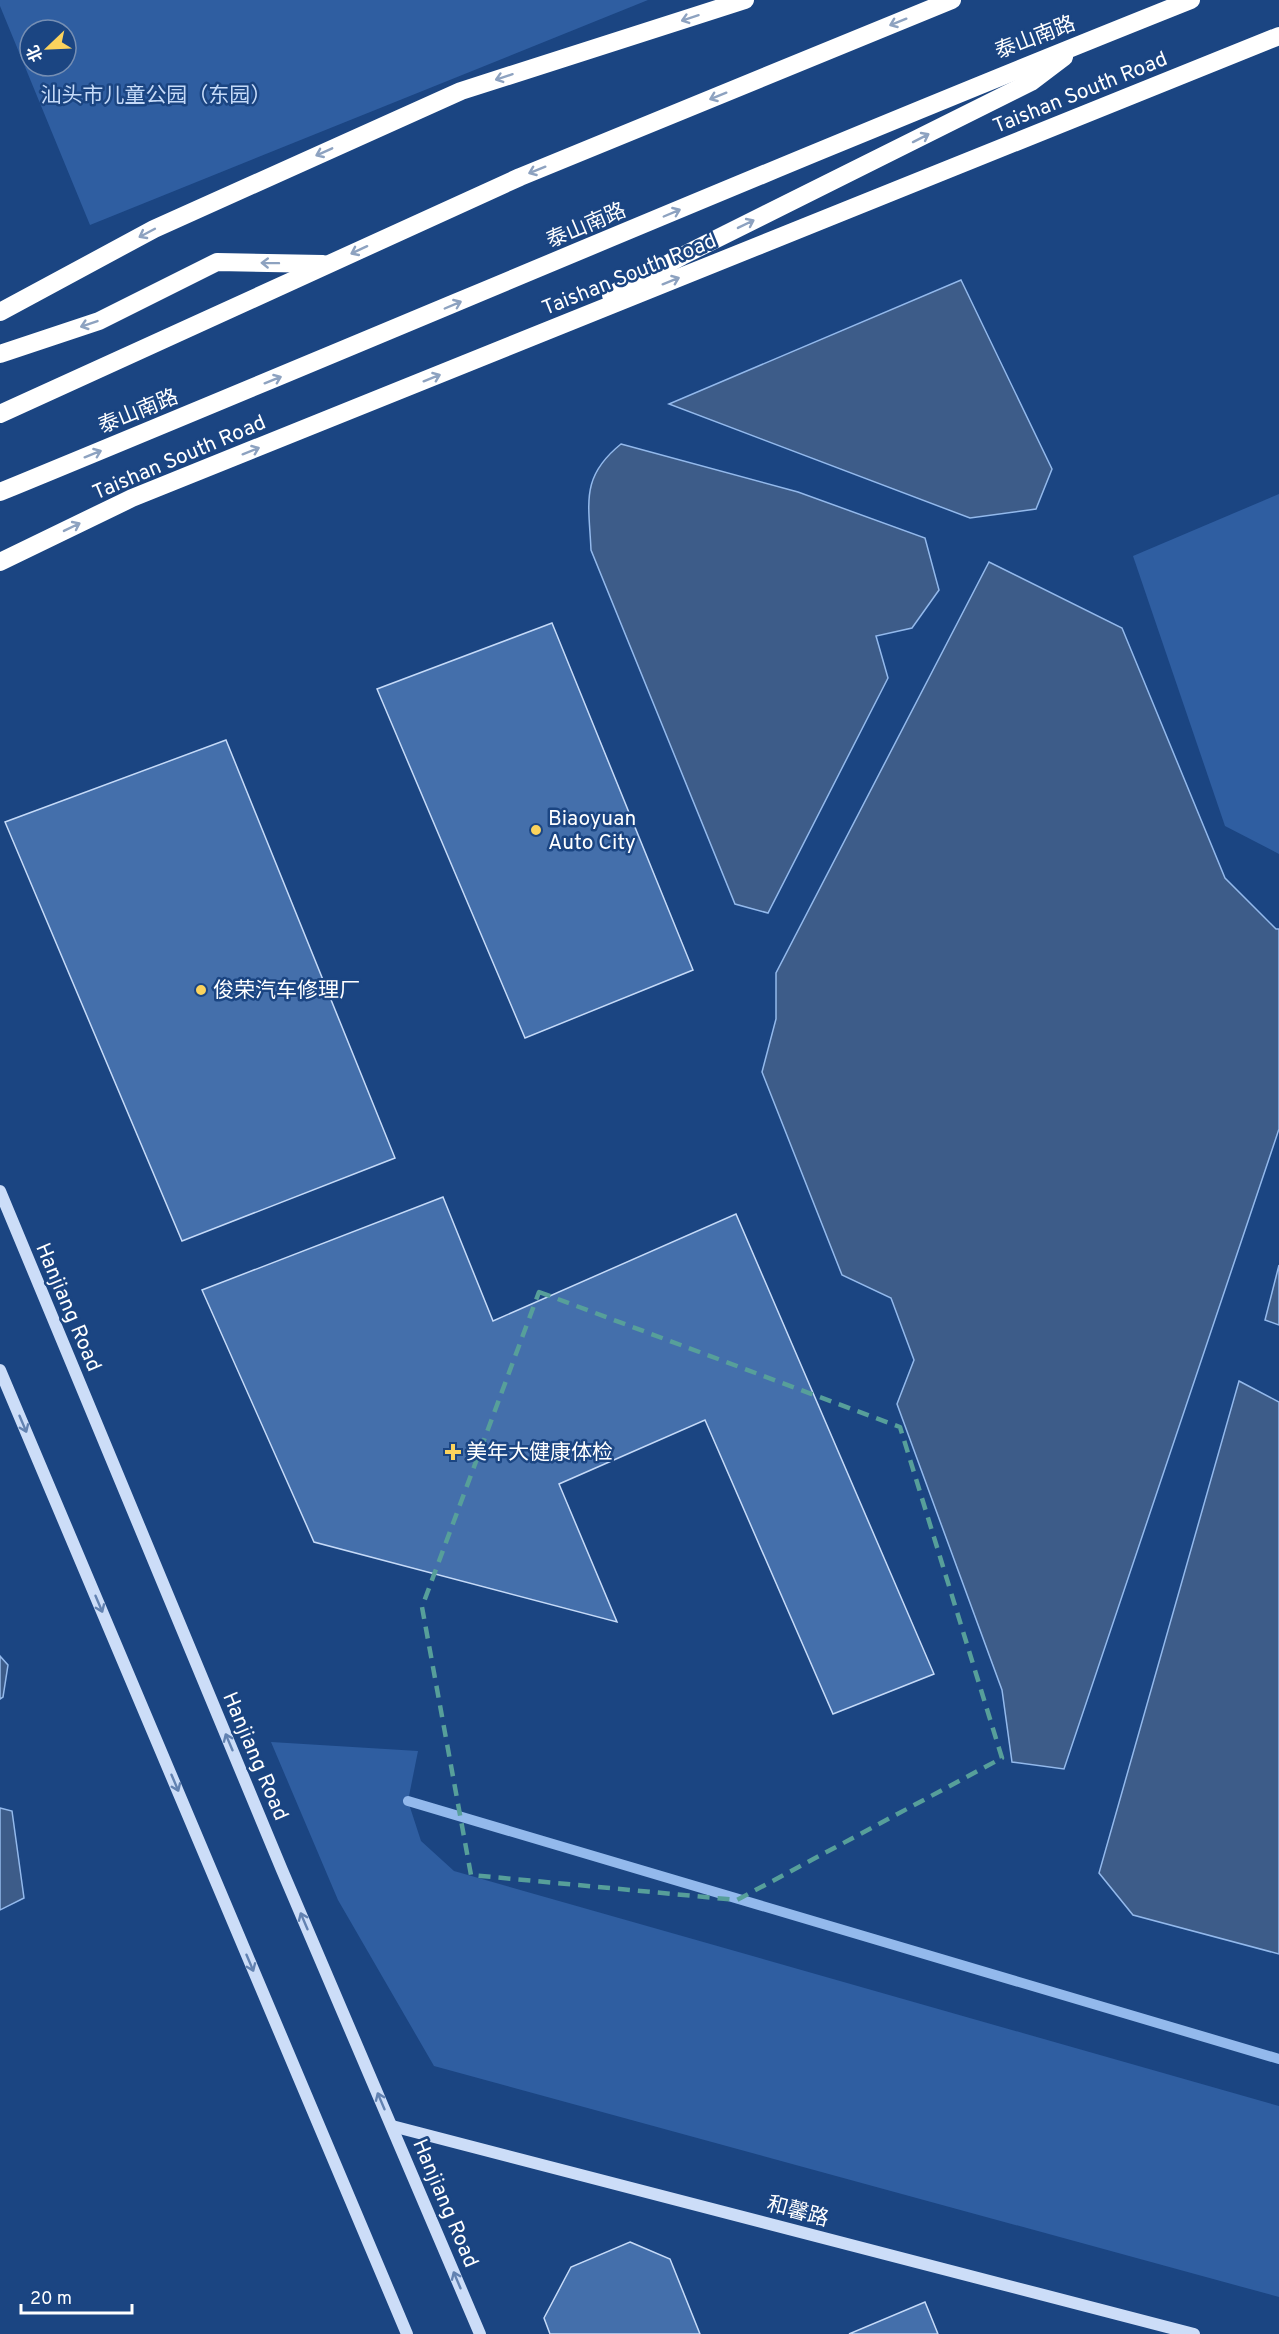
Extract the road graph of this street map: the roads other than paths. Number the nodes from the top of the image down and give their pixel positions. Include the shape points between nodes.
1 (745, 0) edge
2 (952, 0) edge
3 (1191, 0) edge
4 (1279, 36) edge
5 (1083, 43) junction
6 (328, 264) junction
7 (0, 312) edge
8 (547, 332) junction
9 (0, 354) edge
10 (0, 414) edge
11 (0, 492) edge
12 (34, 546) junction
13 (0, 562) edge
14 (0, 572) edge
15 (0, 1191) edge
16 (0, 1370) edge
17 (392, 2126) junction
18 (407, 2334) edge
19 (480, 2334) edge
20 (1194, 2334) edge

1 -> 7 highway via 461,91 154,229
2 -> 6 highway via 520,177
3 - 5 highway, 泰山南路
8 -> 4 highway, Taishan South Road
8 -> 5 highway via 682,256 1030,82
11 -> 5 highway, 泰山南路
6 -> 9 highway via 217,261 99,321
6 - 10 highway
12 -> 8 highway, Taishan South Road via 132,498
12 - 13 highway, Taishan South Road
12 - 14 street
17 -> 15 street, Hanjiang Road
16 -> 18 street
19 -> 17 street, Hanjiang Road
17 - 20 street, 和馨路

